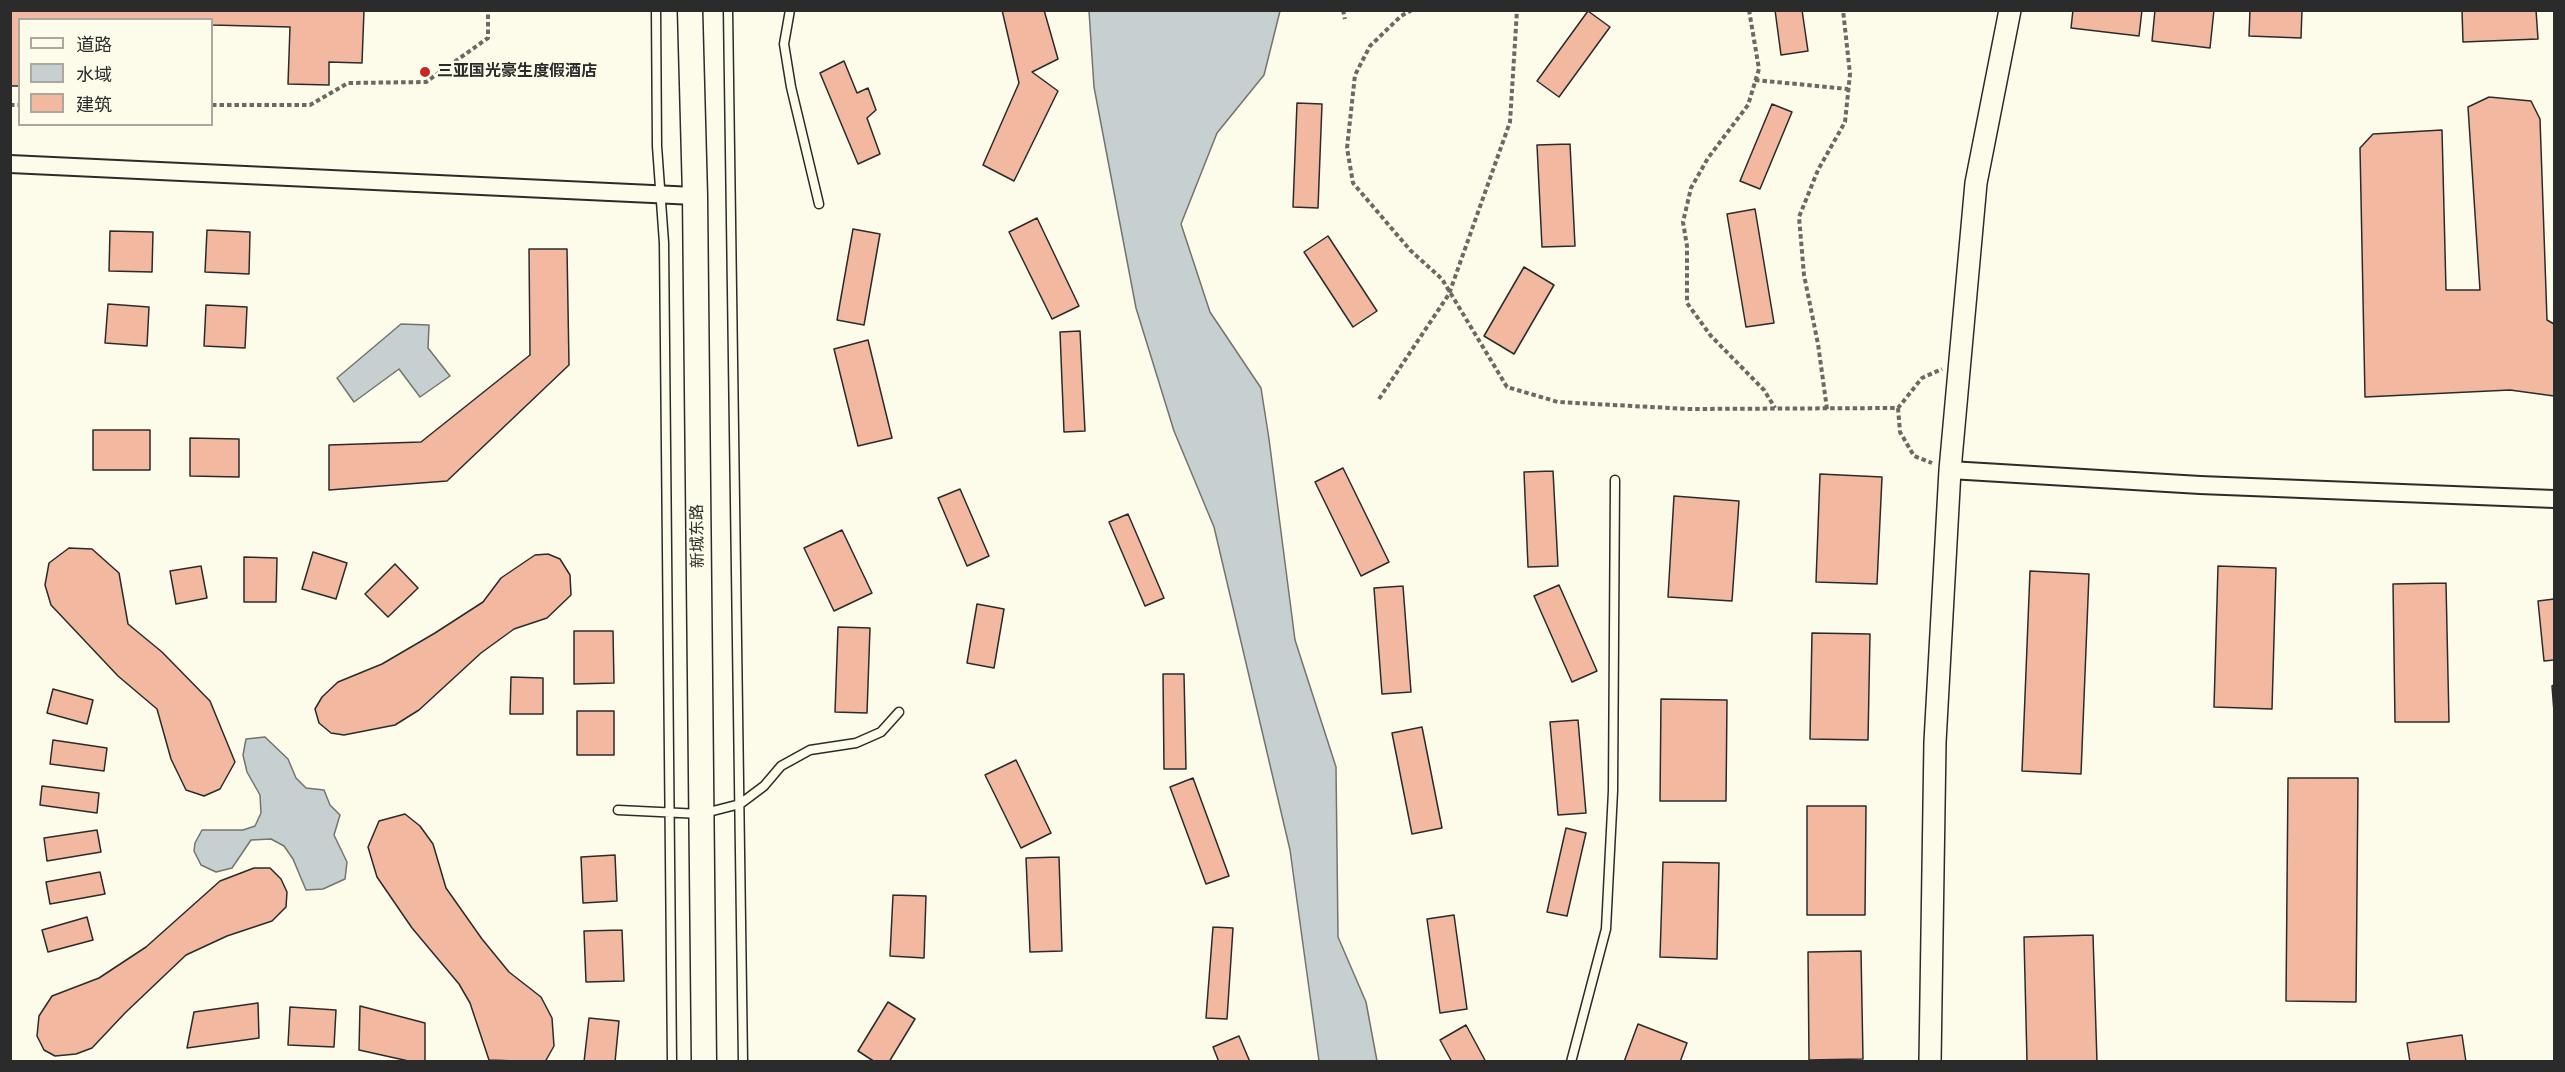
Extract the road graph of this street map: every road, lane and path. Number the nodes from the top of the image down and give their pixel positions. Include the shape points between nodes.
1 (488, 10) edge
2 (656, 10) edge
3 (690, 10) edge
4 (728, 10) edge
5 (790, 10) edge
6 (1343, 10) edge
7 (1412, 10) edge
8 (1517, 10) edge
9 (1749, 10) edge
10 (1843, 10) edge
11 (2010, 10) edge
12 (1345, 19) dead end
13 (1755, 80) junction
14 (1848, 89) junction
15 (213, 105) edge
16 (10, 164) edge
17 (660, 194) junction
18 (695, 196) junction
19 (819, 204) dead end
20 (1960, 362) junction
21 (1379, 399) dead end
22 (1898, 408) junction
23 (1775, 409) junction
24 (1827, 409) junction
25 (1950, 470) junction
26 (1615, 480) dead end
27 (2554, 499) edge
28 (899, 712) dead end
29 (740, 804) junction
30 (618, 810) dead end
31 (669, 814) junction
32 (701, 814) junction
33 (672, 1062) edge
34 (704, 1062) edge
35 (743, 1062) edge
36 (1571, 1062) edge
37 (1930, 1062) edge

1 - 15 path via 488,38 426,82 348,83 310,105
2 - 17 lane
3 - 18 main road, 新城东路
4 - 29 lane
5 - 19 lane via 784,44
6 - 12 path
7 - 23 path via 1370,46 1355,75 1347,148 1353,183 1410,250 1442,279 1507,387 1558,402
8 - 21 path via 1510,122 1449,294
9 - 13 path via 1759,69
10 - 14 path
11 - 20 street via 1976,183
13 - 14 path
13 - 23 path via 1748,105 1691,188 1683,222 1687,303 1711,336 1764,390
14 - 24 path via 1845,122 1818,170 1799,217 1804,275
16 - 17 street
17 - 18 street
17 - 31 lane via 664,243
18 - 32 main road, 新城东路
20 - 22 path via 1922,378
20 - 25 street
22 - 24 path
22 - 25 path via 1900,432 1914,456
23 - 24 path
25 - 27 street
25 - 37 street via 1935,742
26 - 36 lane via 1613,791 1606,929
28 - 29 lane via 881,732 856,743 810,750 781,766 764,786
29 - 32 lane
29 - 35 lane
30 - 31 lane
31 - 32 lane
31 - 33 lane
32 - 34 main road, 新城东路

